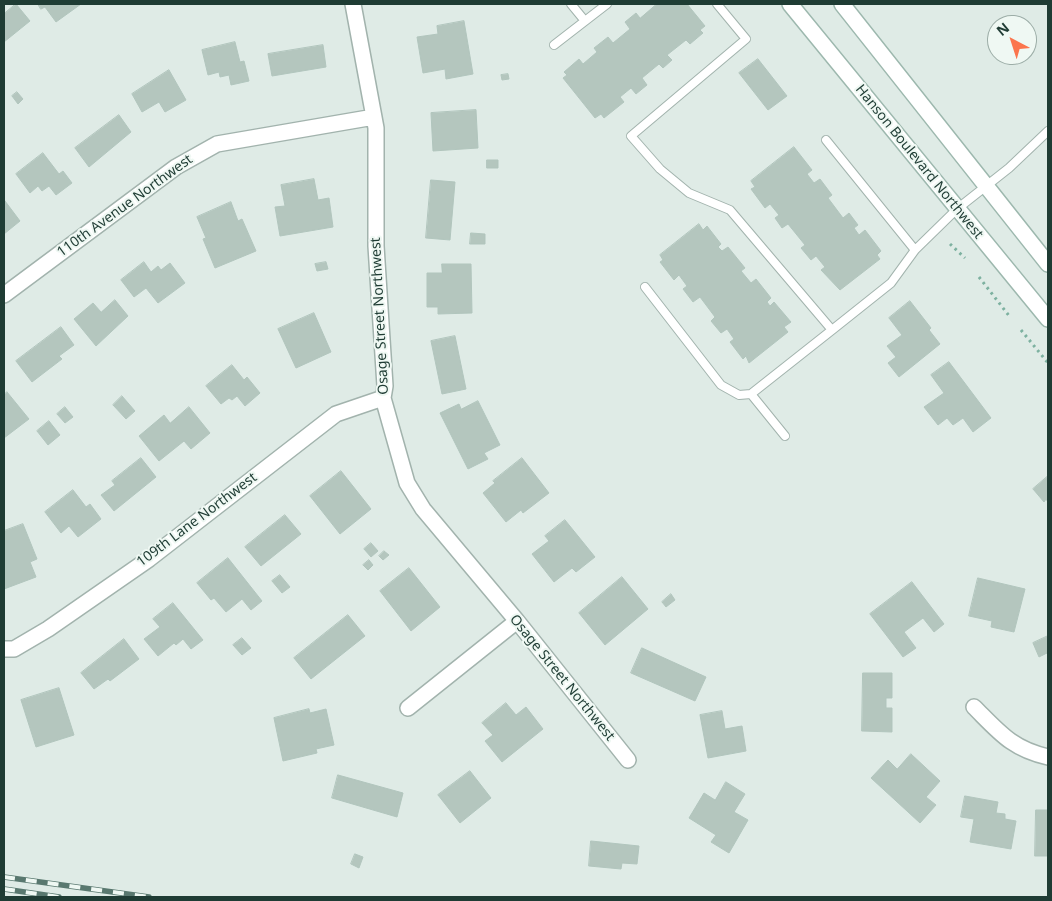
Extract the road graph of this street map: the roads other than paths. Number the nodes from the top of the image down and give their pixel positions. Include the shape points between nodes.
1 (353, 4) edge
2 (571, 4) edge
3 (607, 4) edge
4 (717, 4) edge
5 (790, 4) edge
6 (842, 4) edge
7 (585, 20) junction
8 (554, 45) dead end
9 (374, 118) junction
10 (1048, 131) edge
11 (826, 140) dead end
12 (985, 185) junction
13 (957, 209) junction
14 (915, 250) junction
15 (1048, 264) edge
16 (645, 288) dead end
17 (4, 295) edge
18 (1048, 319) edge
19 (832, 330) junction
20 (751, 394) junction
21 (383, 398) junction
22 (785, 436) dead end
23 (517, 621) junction
24 (9, 649) edge
25 (408, 708) dead end
26 (974, 708) dead end
27 (1048, 757) edge
28 (628, 760) dead end

1 - 9 street, Osage Street Northwest
2 - 7 lane
3 - 7 lane
4 - 19 lane via 746,39 631,136 660,170 689,193 730,210
5 - 13 street, Hanson Boulevard Northwest
6 - 12 street
7 - 8 lane
9 - 17 street, 110th Avenue Northwest via 217,144 170,171
9 - 21 street, Osage Street Northwest
10 - 12 lane via 1009,168
11 - 14 lane
12 - 13 lane
12 - 15 street
13 - 14 lane
13 - 18 street, Hanson Boulevard Northwest
14 - 19 lane via 891,283
16 - 20 lane via 721,385 739,395
19 - 20 lane
20 - 22 lane
21 - 23 street, Osage Street Northwest via 407,483 423,509
21 - 24 street, 109th Lane Northwest via 336,414 149,559 48,629
23 - 25 street
23 - 28 street, Osage Street Northwest
26 - 27 street via 1011,743 1027,752

